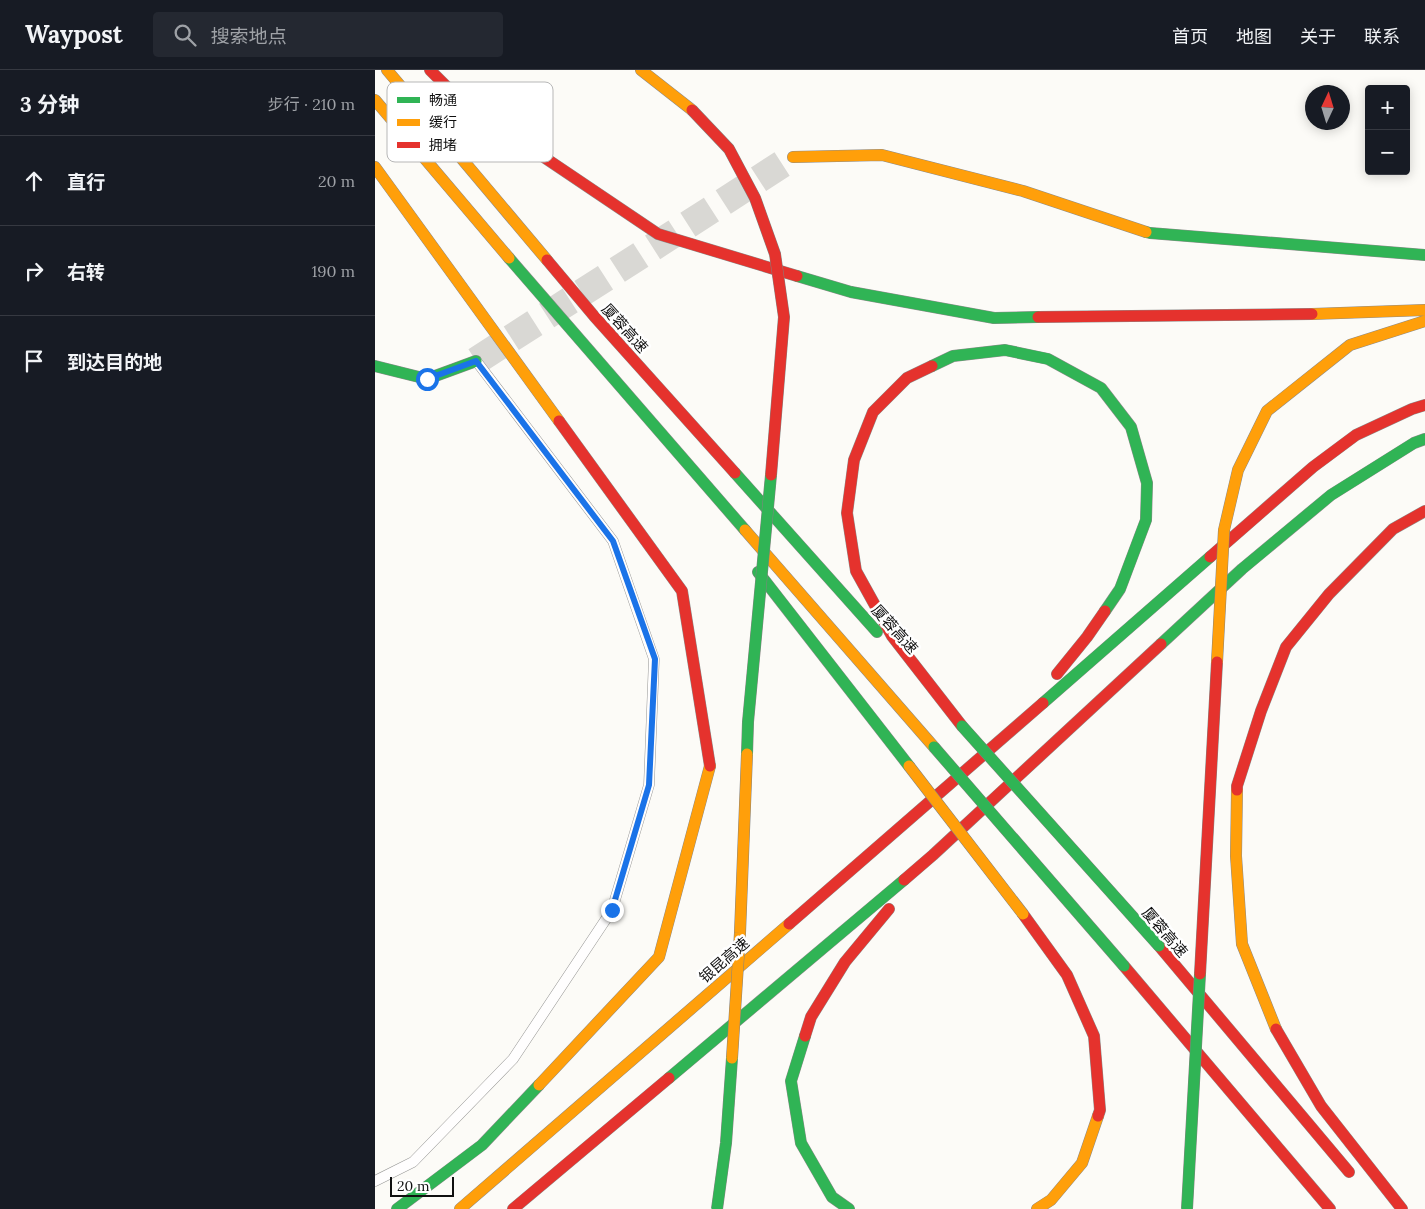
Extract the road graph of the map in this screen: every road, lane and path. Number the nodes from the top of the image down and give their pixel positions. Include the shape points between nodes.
1 (387, 70) edge
2 (430, 70) edge
3 (641, 70) edge
4 (397, 82) edge
5 (442, 82) edge
6 (375, 100) edge
7 (387, 114) edge
8 (793, 157) tunnel mouth
9 (428, 162) edge
10 (464, 162) edge
11 (551, 162) edge
12 (375, 167) edge
13 (1425, 255) edge
14 (1425, 310) edge
15 (1425, 321) edge
16 (572, 332) junction
17 (476, 361) joint
18 (375, 366) edge
19 (1425, 405) edge
20 (1425, 439) edge
21 (686, 479) dead end
22 (1425, 511) edge
23 (753, 564) dead end
24 (962, 726) junction
25 (1008, 734) junction
26 (933, 855) junction
27 (1355, 1179) dead end
28 (375, 1181) edge
29 (397, 1209) edge
30 (460, 1209) edge
31 (513, 1209) edge
32 (717, 1209) edge
33 (849, 1209) edge
34 (1037, 1209) edge
35 (1187, 1209) edge
36 (1330, 1209) edge
37 (1402, 1209) edge

1 - 4 main road, 厦蓉高速
2 - 5 main road
3 - 32 main road, bridge via 692,110 729,150 755,198 775,254 784,317 748,722 740,933 726,1143
6 - 7 main road
8 - 13 main road via 883,155 1023,191 1150,233
9 - 16 main road
10 - 24 main road, 厦蓉高速 via 594,316
11 - 14 main road via 658,234 851,292 994,318
12 - 29 main road via 682,591 710,765 659,957 482,1145
15 - 35 main road, bridge via 1350,345 1267,411 1239,470 1224,530
16 - 21 main road
16 - 36 main road, bridge via 1124,966
17 - 18 main road via 427,379
17 - 28 lane via 613,541 655,659 649,785 612,910 513,1059 413,1162
19 - 25 main road via 1356,435 1313,467
20 - 26 main road via 1331,495 1242,569
22 - 37 main road via 1393,529 1329,594 1286,647 1237,786 1236,856 1242,944 1269,1014 1321,1106
23 - 34 main road, bridge via 1023,914 1067,975 1095,1036 1100,1110 1082,1164 1051,1200
24 - 25 main road via 893,636 856,571 847,513 854,460 873,412 907,378 953,356 1005,350 1048,359 1101,388 1131,427 1147,483 1146,520 1120,589 1087,637
24 - 27 main road, 厦蓉高速, bridge via 1159,946
25 - 30 main road, 银昆高速
26 - 31 main road
26 - 33 main road via 845,962 811,1017 791,1080 801,1143 832,1197

